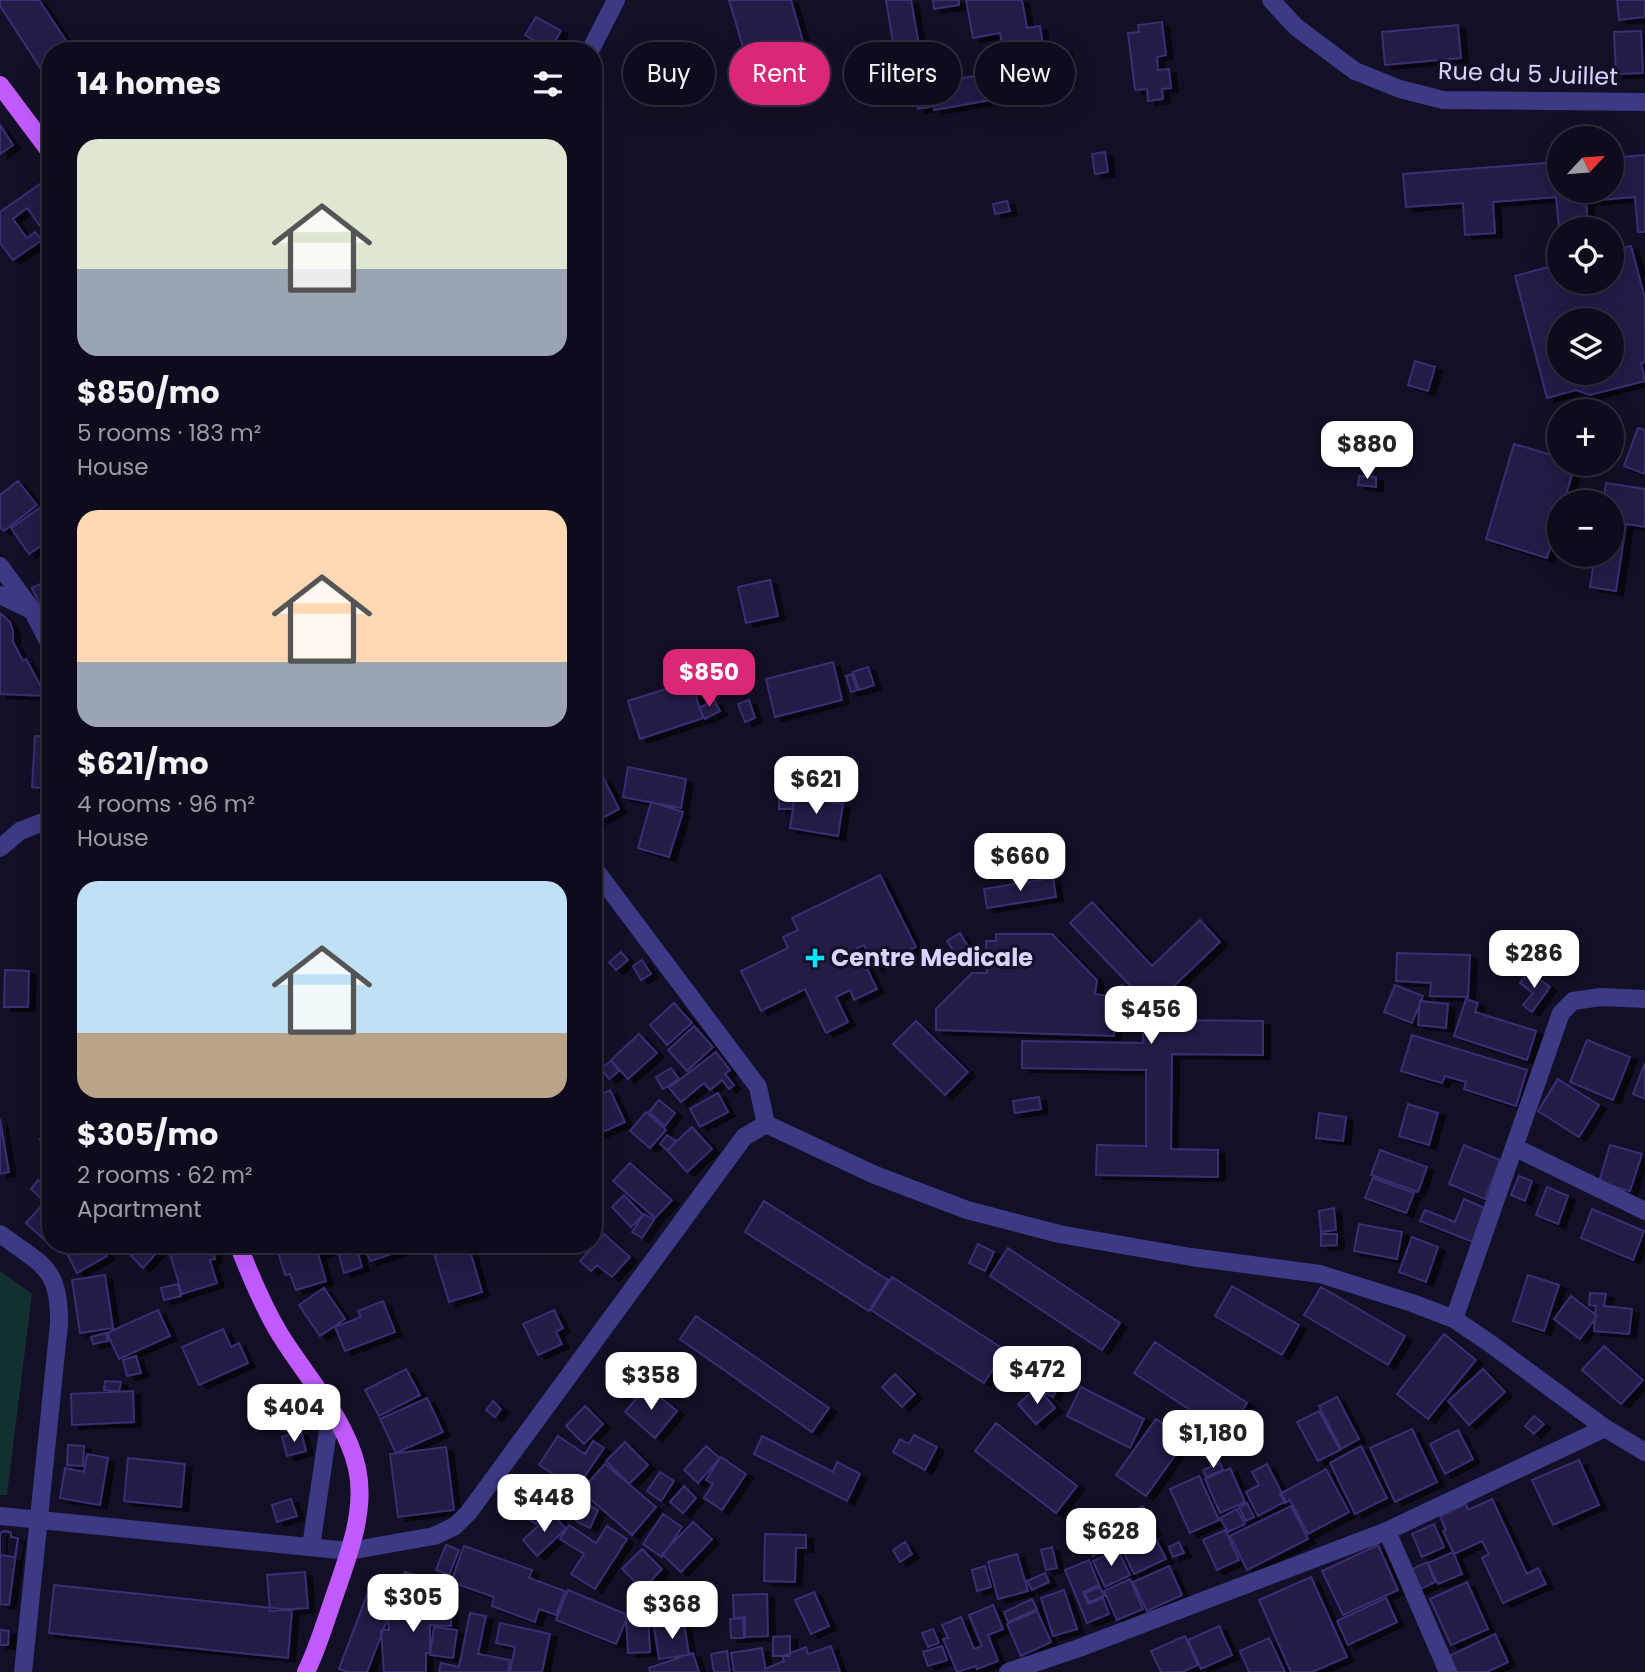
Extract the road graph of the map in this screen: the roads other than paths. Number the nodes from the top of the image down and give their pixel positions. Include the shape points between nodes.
1 (616, 0) edge
2 (1271, 0) edge
3 (595, 42) edge
4 (0, 85) edge
5 (1645, 103) edge
6 (42, 141) edge
7 (0, 566) edge
8 (0, 595) edge
9 (32, 610) junction
10 (42, 629) edge
11 (42, 822) edge
12 (0, 848) edge
13 (602, 879) edge
14 (1645, 999) edge
15 (765, 1125) junction
16 (1514, 1147) junction
17 (1645, 1211) edge
18 (0, 1234) edge
19 (242, 1253) edge
20 (1454, 1319) junction
21 (331, 1410) junction
22 (1605, 1428) junction
23 (1645, 1452) edge
24 (0, 1516) edge
25 (39, 1520) junction
26 (1387, 1531) junction
27 (311, 1547) junction
28 (349, 1551) junction
29 (23, 1672) edge
30 (306, 1672) edge
31 (1008, 1672) edge
32 (1448, 1672) edge

1 - 3 street
2 - 5 street, Rue du 5 Juillet via 1296,27 1355,71 1401,89 1443,100
4 - 6 main road
7 - 9 street
8 - 9 street
9 - 10 street
11 - 12 street via 20,831
13 - 15 street via 758,1087
14 - 16 street via 1573,1001 1561,1013
15 - 20 street via 967,1210 1059,1234 1320,1274
15 - 28 street via 744,1137 469,1512 455,1526 434,1536
16 - 17 street
16 - 20 street
18 - 25 street via 45,1267 55,1281 60,1306
19 - 21 main road via 279,1334
20 - 22 street
21 - 27 street
21 - 28 main road via 357,1469 359,1506
22 - 23 street
22 - 26 street
24 - 25 street
25 - 27 street
25 - 29 street
26 - 31 street
26 - 32 street
27 - 28 street
28 - 30 main road

